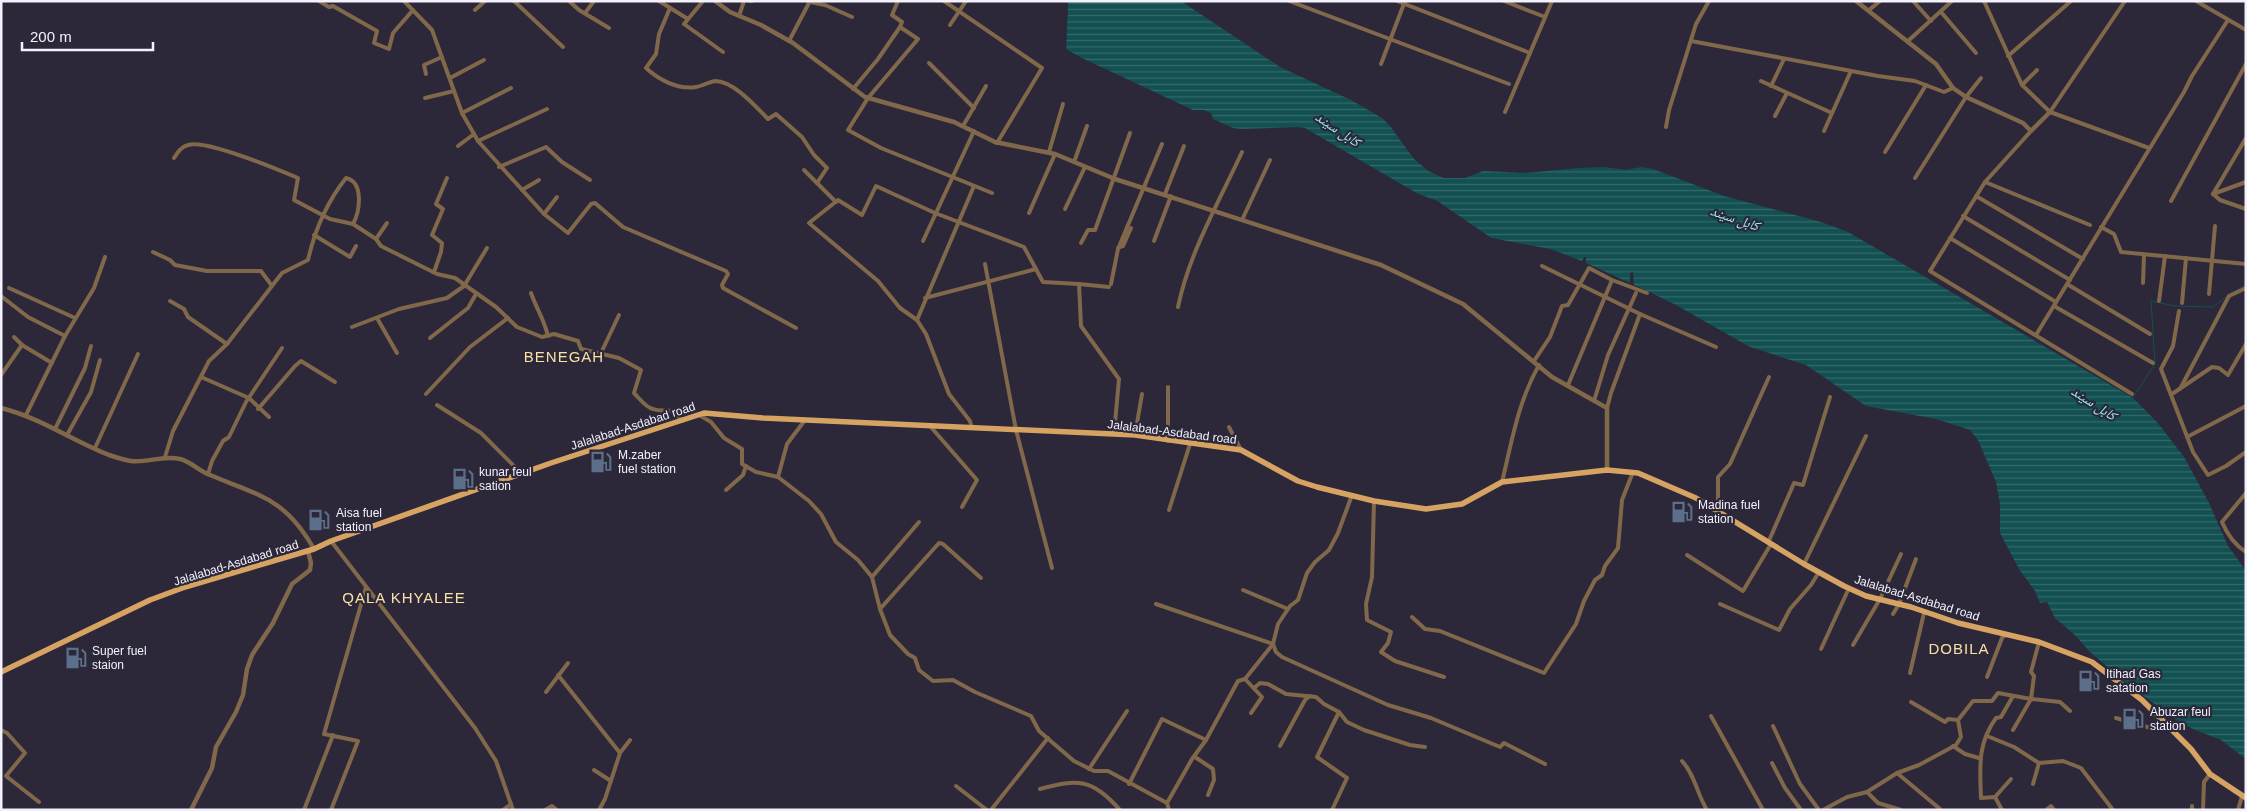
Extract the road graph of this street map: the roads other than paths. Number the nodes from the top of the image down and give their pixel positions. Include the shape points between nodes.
1 (319, 1) edge
2 (404, 1) edge
3 (485, 1) edge
4 (514, 1) edge
5 (569, 1) edge
6 (594, 1) edge
7 (659, 1) edge
8 (702, 1) edge
9 (716, 1) edge
10 (744, 1) edge
11 (898, 1) edge
12 (945, 1) edge
13 (966, 1) edge
14 (1289, 1) edge
15 (1397, 1) edge
16 (1504, 1) edge
17 (1552, 1) edge
18 (1709, 1) edge
19 (1856, 1) edge
20 (1880, 1) edge
21 (1913, 1) edge
22 (1952, 1) edge
23 (1984, 1) edge
24 (2070, 1) edge
25 (2125, 1) edge
26 (2196, 1) edge
27 (810, 2) edge
28 (1404, 3) edge
29 (670, 8) junction
30 (413, 10) junction
31 (475, 10) dead end
32 (1869, 10) junction
33 (960, 12) junction
34 (1941, 12) junction
35 (585, 13) junction
36 (739, 16) junction
37 (852, 17) dead end
38 (1545, 17) junction
39 (688, 19) junction
40 (2228, 20) junction
41 (1931, 21) junction
42 (950, 25) dead end
43 (900, 26) junction
44 (609, 28) dead end
45 (2246, 30) edge
46 (1391, 39) junction
47 (789, 41) junction
48 (1691, 41) junction
49 (1908, 41) junction
50 (562, 47) dead end
51 (723, 52) dead end
52 (1530, 53) junction
53 (1976, 53) dead end
54 (2008, 56) junction
55 (442, 57) junction
56 (1784, 58) junction
57 (484, 60) dead end
58 (929, 63) dead end
59 (1381, 64) dead end
60 (2246, 64) edge
61 (2037, 70) dead end
62 (1851, 71) junction
63 (426, 74) dead end
64 (450, 78) junction
65 (1981, 78) dead end
66 (1761, 81) dead end
67 (1509, 84) dead end
68 (1926, 85) junction
69 (2022, 85) junction
70 (986, 86) dead end
71 (1771, 86) junction
72 (511, 88) dead end
73 (1953, 88) junction
74 (853, 89) junction
75 (454, 91) junction
76 (1787, 93) junction
77 (1966, 97) junction
78 (425, 98) dead end
79 (868, 98) junction
80 (1063, 104) dead end
81 (974, 108) junction
82 (548, 109) dead end
83 (1505, 112) dead end
84 (2050, 112) junction
85 (462, 113) junction
86 (1832, 113) junction
87 (1774, 116) dead end
88 (963, 126) junction
89 (1087, 126) dead end
90 (1666, 127) dead end
91 (1824, 130) dead end
92 (974, 131) junction
93 (2030, 131) junction
94 (1130, 133) dead end
95 (474, 134) junction
96 (2246, 138) edge
97 (478, 141) junction
98 (997, 143) junction
99 (458, 146) dead end
100 (1184, 146) dead end
101 (2149, 148) junction
102 (1049, 152) junction
103 (1242, 152) dead end
104 (1884, 152) dead end
105 (1055, 154) junction
106 (174, 158) dead end
107 (1270, 160) dead end
108 (1074, 162) junction
109 (499, 167) junction
110 (1085, 167) junction
111 (804, 170) dead end
112 (952, 177) junction
113 (447, 178) dead end
114 (1114, 178) junction
115 (1915, 178) dead end
116 (539, 180) dead end
117 (590, 180) dead end
118 (1985, 182) junction
119 (2246, 182) edge
120 (817, 183) junction
121 (974, 186) junction
122 (1145, 188) junction
123 (522, 190) junction
124 (992, 193) dead end
125 (1165, 194) junction
126 (2213, 194) junction
127 (1171, 196) junction
128 (1976, 196) junction
129 (557, 197) dead end
130 (2171, 201) dead end
131 (836, 202) junction
132 (1065, 209) dead end
133 (2246, 209) edge
134 (1215, 211) junction
135 (935, 213) junction
136 (1029, 213) dead end
137 (544, 214) junction
138 (322, 215) junction
139 (1964, 216) junction
140 (1242, 220) junction
141 (958, 222) junction
142 (387, 223) dead end
143 (353, 224) junction
144 (2090, 225) dead end
145 (2215, 226) dead end
146 (2101, 227) junction
147 (314, 235) junction
148 (1950, 238) junction
149 (376, 239) junction
150 (923, 241) dead end
151 (1154, 241) dead end
152 (1081, 243) dead end
153 (356, 246) dead end
154 (487, 248) dead end
155 (153, 252) dead end
156 (2144, 255) junction
157 (2165, 256) junction
158 (105, 257) dead end
159 (2186, 258) junction
160 (2083, 259) junction
161 (2212, 261) junction
162 (986, 264) dead end
163 (2246, 264) edge
164 (1542, 266) dead end
165 (1036, 270) junction
166 (434, 272) junction
167 (1612, 280) junction
168 (2070, 280) junction
169 (988, 282) junction
170 (2143, 283) dead end
171 (1079, 284) junction
172 (2067, 284) junction
173 (1579, 285) junction
174 (272, 286) junction
175 (464, 286) junction
176 (9, 288) dead end
177 (2246, 288) edge
178 (531, 293) dead end
179 (1636, 293) dead end
180 (1648, 293) dead end
181 (476, 294) junction
182 (2210, 294) dead end
183 (1, 296) edge
184 (1604, 296) junction
185 (925, 298) junction
186 (170, 301) dead end
187 (2159, 301) dead end
188 (2182, 303) dead end
189 (2055, 304) junction
190 (1178, 307) dead end
191 (1629, 308) junction
192 (2179, 310) dead end
193 (1640, 314) junction
194 (618, 315) dead end
195 (75, 318) junction
196 (377, 318) junction
197 (508, 318) junction
198 (917, 320) junction
199 (352, 327) dead end
200 (796, 328) dead end
201 (2150, 334) dead end
202 (2036, 335) junction
203 (65, 336) junction
204 (548, 336) junction
205 (14, 337) dead end
206 (430, 338) dead end
207 (227, 344) junction
208 (2246, 344) edge
209 (22, 345) junction
210 (91, 346) dead end
211 (1716, 346) dead end
212 (282, 348) dead end
213 (397, 353) dead end
214 (601, 353) junction
215 (138, 354) dead end
216 (100, 360) dead end
217 (1534, 361) junction
218 (52, 362) junction
219 (2153, 363) dead end
220 (1539, 365) junction
221 (1, 375) edge
222 (201, 377) junction
223 (1769, 377) dead end
224 (335, 382) dead end
225 (1568, 385) junction
226 (1168, 387) dead end
227 (2180, 389) junction
228 (426, 394) dead end
229 (1142, 394) dead end
230 (2132, 394) dead end
231 (2172, 394) junction
232 (1830, 397) dead end
233 (248, 398) junction
234 (1594, 401) junction
235 (437, 405) dead end
236 (2246, 406) edge
237 (1, 408) edge
238 (1607, 408) junction
239 (258, 409) junction
240 (26, 415) junction
241 (699, 415) junction
242 (269, 417) dead end
243 (805, 420) junction
244 (682, 421) junction
245 (930, 426) junction
246 (1229, 427) dead end
247 (972, 428) junction
248 (55, 429) junction
249 (1016, 430) junction
250 (68, 434) junction
251 (1114, 434) junction
252 (1135, 435) junction
253 (1866, 436) dead end
254 (2187, 437) junction
255 (1168, 441) junction
256 (1190, 444) junction
257 (94, 448) junction
258 (1240, 450) junction
259 (2246, 452) edge
260 (165, 457) junction
261 (746, 466) junction
262 (1607, 470) junction
263 (1633, 472) junction
264 (521, 473) junction
265 (208, 474) junction
266 (778, 477) junction
267 (1502, 482) junction
268 (726, 490) dead end
269 (2246, 493) edge
270 (1352, 495) junction
271 (1374, 501) junction
272 (962, 507) dead end
273 (1170, 510) dead end
274 (1718, 513) junction
275 (919, 522) dead end
276 (331, 541) junction
277 (1769, 544) junction
278 (311, 550) junction
279 (2246, 552) edge
280 (1901, 554) dead end
281 (1687, 555) dead end
282 (1916, 559) dead end
283 (1804, 564) junction
284 (1052, 568) dead end
285 (1819, 572) junction
286 (872, 577) junction
287 (981, 578) dead end
288 (366, 587) junction
289 (1849, 588) junction
290 (1243, 590) dead end
291 (1880, 599) junction
292 (1156, 604) dead end
293 (1720, 604) dead end
294 (1899, 604) junction
295 (880, 609) junction
296 (1288, 609) junction
297 (1924, 613) junction
298 (1893, 614) dead end
299 (1412, 617) dead end
300 (2006, 634) junction
301 (2039, 642) junction
302 (1273, 644) junction
303 (1854, 645) dead end
304 (1821, 649) dead end
305 (568, 663) dead end
306 (1, 672) edge
307 (1910, 674) dead end
308 (558, 675) junction
309 (1444, 677) dead end
310 (1987, 677) dead end
311 (1245, 679) junction
312 (1254, 688) junction
313 (546, 692) dead end
314 (1310, 696) junction
315 (2013, 696) junction
316 (2031, 699) junction
317 (1911, 702) dead end
318 (1128, 711) dead end
319 (2070, 711) dead end
320 (1339, 712) junction
321 (1251, 713) dead end
322 (1710, 716) dead end
323 (2116, 718) dead end
324 (1958, 720) junction
325 (1774, 726) dead end
326 (2170, 727) junction
327 (1, 730) edge
328 (2013, 730) dead end
329 (333, 735) junction
330 (1987, 736) junction
331 (1048, 738) junction
332 (630, 740) dead end
333 (1206, 740) junction
334 (1280, 746) dead end
335 (1953, 746) junction
336 (1425, 747) dead end
337 (620, 753) junction
338 (1195, 757) junction
339 (1979, 758) junction
340 (1682, 761) dead end
341 (1772, 763) dead end
342 (2039, 763) junction
343 (1545, 764) dead end
344 (1090, 769) junction
345 (594, 770) dead end
346 (1897, 773) junction
347 (2210, 774) junction
348 (2011, 779) dead end
349 (611, 781) junction
350 (1129, 784) junction
351 (2033, 784) dead end
352 (956, 786) dead end
353 (1040, 789) dead end
354 (1867, 792) junction
355 (1208, 794) dead end
356 (1995, 797) junction
357 (2244, 797) edge
358 (39, 802) dead end
359 (1167, 803) junction
360 (1878, 803) junction
361 (511, 804) junction
362 (1940, 808) dead end
363 (191, 810) edge
364 (304, 810) edge
365 (331, 810) edge
366 (503, 810) edge
367 (513, 810) edge
368 (545, 810) edge
369 (557, 810) edge
370 (599, 810) edge
371 (989, 810) edge
372 (1120, 810) edge
373 (1169, 810) edge
374 (1332, 810) edge
375 (1706, 810) edge
376 (1763, 810) edge
377 (1801, 810) edge
378 (1819, 810) edge
379 (1823, 810) edge
380 (1876, 810) edge
381 (1901, 810) edge
382 (2002, 810) edge
383 (2046, 810) edge
384 (2054, 810) edge
385 (2113, 810) edge
386 (2203, 810) edge
387 (2238, 810) edge

1 - 30 street via 378,31 374,43 388,49 393,33
2 - 30 street
3 - 31 street
4 - 50 street
5 - 35 street
6 - 35 street
7 - 29 street
8 - 39 street
9 - 36 street
10 - 36 street
11 - 43 street via 892,15 902,22
12 - 33 street
13 - 33 street
14 - 46 street
15 - 28 street
16 - 38 street
17 - 38 street
18 - 48 street
19 - 32 street
20 - 32 street
21 - 41 street
22 - 34 street
23 - 54 street
24 - 54 street
25 - 84 street
26 - 40 street
27 - 37 street
27 - 47 street
28 - 46 street
28 - 52 street
29 - 39 street
29 - 120 street via 659,34 656,54 646,68 657,78 679,86 695,87 716,81 740,91 768,119 776,114 802,137 827,168
30 - 55 street via 432,30
32 - 49 street
33 - 42 street
33 - 98 street via 1042,68
34 - 41 street
34 - 53 street
35 - 44 street
36 - 47 street
38 - 52 street
39 - 51 street via 684,24
40 - 45 street
40 - 101 street
41 - 49 street
43 - 74 street
43 - 79 street via 918,39
46 - 59 street
46 - 67 street
47 - 74 street
48 - 56 street
48 - 90 street
49 - 73 street via 1936,64
52 - 83 street
54 - 69 street
55 - 63 street via 424,64
55 - 64 street
56 - 62 street
56 - 71 street
57 - 64 street
58 - 81 street
60 - 130 street
61 - 69 street
62 - 68 street
62 - 86 street
64 - 75 street
65 - 77 street
66 - 71 street
68 - 73 street via 1944,92
68 - 104 street
69 - 84 street
70 - 81 street
71 - 76 street
72 - 85 street
73 - 77 street
74 - 79 street
75 - 78 street
75 - 85 street
76 - 86 street
76 - 87 street
77 - 93 street via 2023,123
77 - 115 street
79 - 88 street
79 - 112 street via 848,130 881,148
80 - 102 street
81 - 88 street
82 - 97 street
84 - 93 street
84 - 101 street
85 - 95 street
86 - 91 street
88 - 92 street
89 - 108 street
92 - 98 street
92 - 112 street
93 - 118 street
94 - 114 street
95 - 97 street
95 - 99 street
96 - 126 street
97 - 109 street
98 - 102 street
100 - 125 street
101 - 146 street
102 - 105 street
103 - 134 street
105 - 108 street
105 - 136 street
106 - 138 street via 180,149 190,144 246,156 299,178 294,200
107 - 140 street
108 - 110 street
109 - 117 street via 546,147
109 - 123 street
110 - 114 street
110 - 132 street
111 - 120 street
112 - 121 street
112 - 135 street
113 - 166 street via 436,204 443,209 432,235 441,241 442,247
114 - 122 street
114 - 152 street via 1094,230 1088,230
116 - 123 street
118 - 128 street
118 - 144 street
119 - 126 street
120 - 131 street
121 - 124 street
121 - 141 street
122 - 122 street via 1162,144
122 - 125 street
122 - 171 street via 1123,246 1118,249 1110,285
123 - 137 street
125 - 127 street
126 - 133 street via 2220,200
127 - 134 street
127 - 151 street
128 - 139 street
128 - 160 street
129 - 137 street
131 - 135 street via 838,200 862,214 876,186
131 - 198 street via 808,223 878,281 900,308
134 - 140 street
134 - 190 street via 1185,281
135 - 141 street
135 - 150 street
137 - 200 street via 568,233 595,203 623,226 726,271 723,288
138 - 143 street
138 - 143 street via 337,190 349,178 356,182 358,188 358,213
138 - 147 street
139 - 148 street
139 - 168 street
140 - 217 street via 1381,265 1463,304
141 - 165 street via 1024,247
141 - 185 street
142 - 149 street
143 - 149 street
145 - 161 street
146 - 156 street via 2114,234 2122,252
146 - 160 street
147 - 153 street via 350,257
147 - 174 street via 308,260 282,273
148 - 189 street
148 - 202 street via 1930,271
149 - 166 street via 381,246
154 - 175 street
155 - 174 street via 174,265 196,270 261,271
156 - 157 street
156 - 170 street
157 - 159 street
157 - 187 street
158 - 195 street via 94,288
159 - 161 street
159 - 188 street
160 - 168 street
161 - 163 street
161 - 182 street
162 - 169 street
164 - 173 street
165 - 169 street
165 - 171 street via 1043,282
166 - 175 street via 450,276
167 - 173 street via 1589,268
167 - 180 street
167 - 184 street
168 - 172 street
169 - 185 street
169 - 249 street
171 - 251 street via 1081,326 1119,379
172 - 189 street
172 - 201 street
173 - 184 street
173 - 217 street via 1568,304 1562,306 1550,337
174 - 207 street
175 - 181 street
175 - 196 street via 447,298
176 - 195 street
177 - 227 street via 2229,296
178 - 204 street via 538,312 544,317
179 - 191 street
181 - 197 street
181 - 206 street via 468,308
183 - 203 street via 28,317
184 - 191 street
184 - 225 street
185 - 198 street
186 - 207 street via 184,308 188,317
189 - 202 street
189 - 219 street
191 - 193 street
191 - 234 street via 1608,355
192 - 231 street via 2173,346 2161,369
193 - 211 street
193 - 238 street
194 - 214 street
195 - 203 street
196 - 199 street
196 - 213 street
197 - 204 street via 517,327 542,337
197 - 228 street via 470,347
198 - 247 street via 926,334 949,394
202 - 230 street
203 - 218 street
204 - 214 street via 554,334 578,341 581,349 592,354
205 - 209 street
207 - 222 street via 209,361
208 - 227 street via 2228,375 2212,367
209 - 218 street
209 - 221 street
210 - 248 street via 85,368
212 - 233 street
214 - 244 street via 641,370 634,393 648,407 675,412
215 - 257 street
216 - 250 street via 91,392
217 - 220 street
218 - 240 street
220 - 225 street
220 - 267 street via 1517,415
222 - 233 street
222 - 260 street via 173,431
223 - 274 street via 1730,464 1718,477
224 - 239 street via 301,361
225 - 234 street
226 - 255 street
227 - 231 street
229 - 252 street
231 - 254 street
232 - 277 street via 1804,485 1794,483
233 - 239 street
233 - 265 street via 229,437 212,461
234 - 238 street
235 - 264 street via 481,433
236 - 254 street
237 - 240 street
238 - 262 street
239 - 242 street
240 - 248 street
241 - 243 main road, Jalalabad-Asdabad road
241 - 244 main road, Jalalabad-Asdabad road
241 - 261 street via 711,422 724,438 742,449 741,462
243 - 245 main road, Jalalabad-Asdabad road
243 - 266 street via 787,444
244 - 264 main road, Jalalabad-Asdabad road
245 - 247 main road, Jalalabad-Asdabad road
245 - 272 street via 977,480
246 - 258 street
247 - 249 main road, Jalalabad-Asdabad road
248 - 250 street
249 - 251 main road, Jalalabad-Asdabad road
249 - 284 street
250 - 257 street
251 - 252 main road, Jalalabad-Asdabad road
252 - 255 main road, Jalalabad-Asdabad road
253 - 283 street
254 - 259 street via 2208,476
255 - 256 main road, Jalalabad-Asdabad road
256 - 258 main road, Jalalabad-Asdabad road
256 - 273 street
257 - 260 street via 131,461
258 - 270 main road, Jalalabad-Asdabad road via 1298,481
260 - 265 street via 181,459
261 - 266 street
261 - 268 street via 743,475
262 - 263 main road, Jalalabad-Asdabad road
262 - 267 main road, Jalalabad-Asdabad road
263 - 274 main road, Jalalabad-Asdabad road via 1687,494
263 - 299 street via 1622,500 1618,548 1602,575 1595,580 1576,624 1544,673 1440,631 1425,629
264 - 276 main road, Jalalabad-Asdabad road
265 - 278 street via 274,502 302,527
266 - 286 street via 809,501 829,526 836,542
267 - 271 main road, Jalalabad-Asdabad road via 1450,507 1426,509
269 - 279 street via 2222,522 2225,531
270 - 271 main road, Jalalabad-Asdabad road
270 - 296 street via 1329,550 1307,573 1298,600
271 - 309 street via 1367,620 1391,632 1388,644 1381,652 1395,661
274 - 277 main road, Jalalabad-Asdabad road
275 - 286 street
276 - 278 main road, Jalalabad-Asdabad road
276 - 288 street
277 - 281 street via 1743,591
277 - 283 main road, Jalalabad-Asdabad road
278 - 306 main road, Jalalabad-Asdabad road via 150,600
278 - 363 street via 310,570 292,584 273,623 252,655 243,695 216,747 212,768
280 - 291 street
282 - 294 street
283 - 285 main road, Jalalabad-Asdabad road
285 - 289 main road, Jalalabad-Asdabad road
285 - 293 street via 1790,609 1779,630
286 - 295 street
287 - 295 street via 939,543
288 - 329 street via 324,734
288 - 361 street via 475,728 496,761
289 - 291 main road, Jalalabad-Asdabad road
289 - 304 street
290 - 296 street
291 - 294 main road, Jalalabad-Asdabad road
291 - 303 street
292 - 302 street
294 - 297 main road, Jalalabad-Asdabad road
294 - 298 street
295 - 331 street via 890,636 915,658 919,670 933,681 953,680 1031,716 1038,730
296 - 302 street via 1278,624
297 - 300 main road, Jalalabad-Asdabad road
297 - 307 street
300 - 301 main road, Jalalabad-Asdabad road
300 - 310 street
301 - 316 street via 2031,672 2034,676
301 - 326 main road, Jalalabad-Asdabad road via 2092,662 2142,700
302 - 311 street
302 - 343 street via 1282,656 1388,705 1432,718 1500,748 1504,743
305 - 308 street
308 - 313 street
308 - 337 street
311 - 312 street
311 - 333 street via 1238,681
312 - 314 street via 1260,683 1268,684 1286,694
312 - 321 street via 1262,697
314 - 320 street
314 - 334 street
315 - 316 street
315 - 324 street via 1998,693 1992,701 1973,701
315 - 330 street via 2001,717 1991,725
316 - 319 street via 2060,702
316 - 328 street
317 - 324 street via 1945,722 1948,719
318 - 344 street
320 - 336 street via 1347,722 1364,730
320 - 374 street via 1318,755 1319,759 1347,778
322 - 376 street
323 - 326 street via 2154,729
324 - 335 street via 1961,737
325 - 378 street via 1800,784
326 - 347 main road, Jalalabad-Asdabad road
327 - 358 street via 25,753 6,776
329 - 364 street
329 - 365 street via 358,742
330 - 339 street
330 - 342 street
331 - 344 street via 1074,761
331 - 371 street
332 - 337 street
333 - 338 street
333 - 350 street via 1162,719
335 - 339 street
335 - 346 street
337 - 349 street
338 - 355 street via 1213,769 1214,780
338 - 359 street
339 - 356 street via 1981,798
340 - 375 street
341 - 377 street
342 - 351 street
342 - 385 street via 2062,761 2081,768
344 - 350 street via 1108,771
345 - 349 street
346 - 354 street
346 - 362 street
347 - 357 main road, Jalalabad-Asdabad road
347 - 386 street via 2204,782
348 - 356 street
349 - 370 street
350 - 359 street
352 - 371 street
353 - 372 street via 1075,782 1102,791
354 - 360 street
354 - 379 street via 1847,797
356 - 382 street
357 - 387 street
359 - 373 street
360 - 380 street
360 - 381 street
361 - 366 street
361 - 367 street
368 - 369 street via 552,806
383 - 384 street via 2051,806

